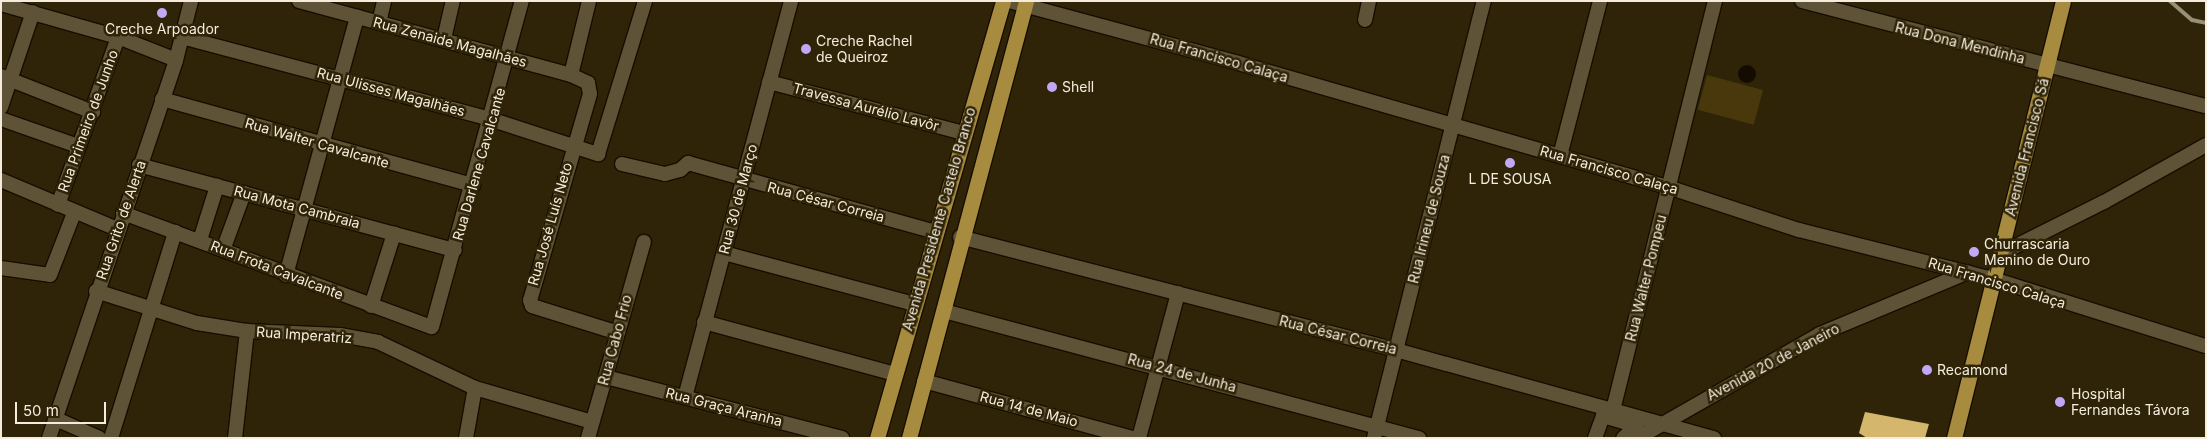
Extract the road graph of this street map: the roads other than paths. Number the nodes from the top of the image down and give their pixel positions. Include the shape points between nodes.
1 (191, 1) edge
2 (299, 1) edge
3 (384, 1) edge
4 (453, 1) edge
5 (522, 1) edge
6 (589, 1) edge
7 (645, 1) edge
8 (791, 1) edge
9 (1003, 1) edge
10 (1009, 1) edge
11 (1369, 1) edge
12 (1484, 1) edge
13 (1600, 1) edge
14 (1715, 1) edge
15 (1802, 1) edge
16 (2063, 1) edge
17 (1026, 3) edge
18 (1, 4) edge
19 (1826, 5) edge
20 (33, 12) junction
21 (357, 17) junction
22 (1365, 20) dead end
23 (379, 23) junction
24 (118, 37) junction
25 (182, 37) junction
26 (444, 39) junction
27 (509, 59) junction
28 (176, 60) junction
29 (2047, 65) junction
30 (571, 75) junction
31 (6, 78) edge
32 (342, 80) junction
33 (769, 82) junction
34 (162, 99) junction
35 (2206, 106) edge
36 (1, 107) edge
37 (93, 112) junction
38 (1, 119) edge
39 (490, 119) junction
40 (1453, 125) junction
41 (963, 133) junction
42 (324, 145) junction
43 (2206, 145) edge
44 (78, 146) junction
45 (574, 146) junction
46 (1560, 156) junction
47 (622, 164) dead end
48 (139, 166) junction
49 (744, 179) junction
50 (1, 180) edge
51 (473, 185) junction
52 (216, 186) junction
53 (1668, 188) junction
54 (244, 193) junction
55 (58, 206) junction
56 (307, 210) junction
57 (74, 213) junction
58 (123, 213) junction
59 (117, 229) junction
60 (175, 232) junction
61 (935, 232) junction
62 (394, 234) junction
63 (960, 237) junction
64 (200, 240) junction
65 (644, 242) dead end
66 (222, 250) junction
67 (455, 250) junction
68 (724, 253) junction
69 (2000, 254) junction
70 (1, 268) edge
71 (1968, 272) junction
72 (286, 275) junction
73 (1994, 279) junction
74 (96, 292) junction
75 (1178, 293) junction
76 (914, 304) junction
77 (371, 306) junction
78 (151, 309) junction
79 (944, 312) junction
80 (704, 322) junction
81 (432, 327) joint
82 (247, 331) junction
83 (615, 332) junction
84 (2206, 346) edge
85 (1396, 350) junction
86 (1158, 366) junction
87 (895, 374) junction
88 (606, 377) junction
89 (924, 381) junction
90 (474, 388) junction
91 (685, 397) junction
92 (1613, 410) junction
93 (56, 419) junction
94 (592, 422) junction
95 (1659, 424) junction
96 (1376, 432) edge
97 (49, 438) edge
98 (98, 438) edge
99 (111, 438) edge
100 (235, 438) edge
101 (466, 438) edge
102 (588, 438) edge
103 (842, 438) edge
104 (877, 438) edge
105 (909, 438) edge
106 (1133, 438) edge
107 (1139, 438) edge
108 (1419, 438) edge
109 (1595, 438) edge
110 (1623, 438) edge
111 (1638, 438) edge
112 (1714, 438) edge
113 (1954, 438) edge

1 - 25 street, Rua Grito de Alerta
2 - 21 street, Rua Zenaide Magalhães
3 - 23 street
4 - 26 street
5 - 27 street, Rua Darlene Cavalcante
6 - 30 street
7 - 45 street, Rua Ulisses Magalhães via 598,154
8 - 33 street, Rua 30 de Março
9 - 41 main road, Avenida Presidente Castelo Branco
10 - 17 street, Rua Francisco Calaça
11 - 22 street
12 - 40 street, Rua Irineu de Souza
13 - 46 street
14 - 53 street, Rua Walter Pompeu
15 - 19 street, Rua Dona Mendinha
16 - 29 main road, Avenida Francisco Sá
17 - 40 street, Rua Francisco Calaça
17 - 63 main road, Avenida Presidente Castelo Branco
18 - 20 street
19 - 29 street, Rua Dona Mendinha
20 - 24 street
20 - 31 street
21 - 23 street, Rua Zenaide Magalhães
21 - 32 street
23 - 26 street, Rua Zenaide Magalhães
24 - 28 street
24 - 37 street, Rua Primeiro de Junho
25 - 28 street, Rua Grito de Alerta
25 - 32 street, Rua Ulisses Magalhães
26 - 27 street, Rua Zenaide Magalhães
27 - 30 street, Rua Zenaide Magalhães
27 - 39 street, Rua Darlene Cavalcante
28 - 34 street, Rua Grito de Alerta
29 - 35 street, Rua Dona Mendinha
29 - 69 main road, Avenida Francisco Sá
30 - 45 street, Rua Zenaide Magalhães via 588,83 590,94
31 - 36 street
31 - 37 street
32 - 39 street, Rua Ulisses Magalhães
32 - 42 street
33 - 41 street, Travessa Aurélio Lavôr
33 - 49 street, Rua 30 de Março
34 - 42 street, Rua Walter Cavalcante
34 - 48 street, Rua Grito de Alerta
37 - 44 street, Rua Primeiro de Junho
38 - 44 street
39 - 45 street, Rua Ulisses Magalhães
39 - 51 street, Rua Darlene Cavalcante
40 - 46 street, Rua Francisco Calaça
40 - 85 street, Rua Irineu de Souza
41 - 61 main road, Avenida Presidente Castelo Branco
42 - 51 street, Rua Walter Cavalcante
42 - 56 street
43 - 69 street via 2104,202
44 - 55 street, Rua Primeiro de Junho
45 - 83 street, Rua José Luís Neto via 530,300 532,306
46 - 53 street, Rua Francisco Calaça
47 - 49 street, Rua César Correia via 665,174 680,170 688,162
48 - 52 street, Rua Mota Cambraia
48 - 58 street, Rua Grito de Alerta
49 - 61 street, Rua César Correia
49 - 68 street, Rua 30 de Março
50 - 55 street
51 - 67 street, Rua Darlene Cavalcante
52 - 54 street, Rua Mota Cambraia
52 - 64 street
53 - 71 street, Rua Francisco Calaça via 1799,230
53 - 92 street, Rua Walter Pompeu
54 - 56 street, Rua Mota Cambraia
54 - 66 street
55 - 57 street
56 - 62 street, Rua Mota Cambraia
56 - 72 street
57 - 59 street
57 - 70 street via 50,275
58 - 59 street, Rua Grito de Alerta
58 - 60 street, Rua Frota Cavalcante
59 - 74 street, Rua Grito de Alerta
60 - 64 street, Rua Frota Cavalcante
60 - 78 street
61 - 76 main road, Avenida Presidente Castelo Branco
62 - 67 street, Rua Mota Cambraia
62 - 77 street
63 - 75 street, Rua César Correia
63 - 79 main road, Avenida Presidente Castelo Branco
64 - 66 street, Rua Frota Cavalcante
65 - 83 street, Rua Cabo Frio
66 - 72 street, Rua Frota Cavalcante
67 - 81 street, Rua Darlene Cavalcante
68 - 76 street
68 - 80 street, Rua 30 de Março
69 - 73 main road, Avenida Francisco Sá
71 - 73 street, Rua Francisco Calaça
71 - 95 street, Avenida 20 de Janeiro via 1820,334
72 - 77 street, Rua Frota Cavalcante
73 - 84 street, Rua Francisco Calaça
73 - 113 main road, Avenida Francisco Sá
74 - 78 street, Rua Imperatriz
74 - 93 street, Rua Grito de Alerta
75 - 85 street, Rua César Correia
75 - 86 street
76 - 87 main road, Avenida Presidente Castelo Branco
77 - 81 street, Rua Frota Cavalcante
78 - 82 street, Rua Imperatriz via 197,323
78 - 99 street
79 - 86 street, Rua 24 de Junha
79 - 89 main road, Avenida Presidente Castelo Branco
80 - 87 street
80 - 91 street, Rua 30 de Março
82 - 90 street, Rua Imperatriz via 340,335 378,342
82 - 100 street
83 - 88 street, Rua Cabo Frio
85 - 92 street, Rua César Correia
85 - 96 street, Rua Irineu de Souza
86 - 96 street, Rua 24 de Junha
86 - 107 street
87 - 104 main road, Avenida Presidente Castelo Branco
88 - 91 street, Rua Graça Aranha
88 - 94 street, Rua Cabo Frio
89 - 105 main road, Avenida Presidente Castelo Branco
89 - 106 street, Rua 14 de Maio
90 - 94 street, Rua Imperatriz
90 - 101 street
91 - 103 street, Rua Graça Aranha
92 - 95 street, Rua César Correia
93 - 97 street, Rua Grito de Alerta
93 - 98 street
94 - 102 street, Rua Cabo Frio
95 - 111 street, Avenida 20 de Janeiro
95 - 112 street, Rua César Correia
96 - 108 street, Rua 24 de Junha
109 - 110 street via 1603,416 1636,426

